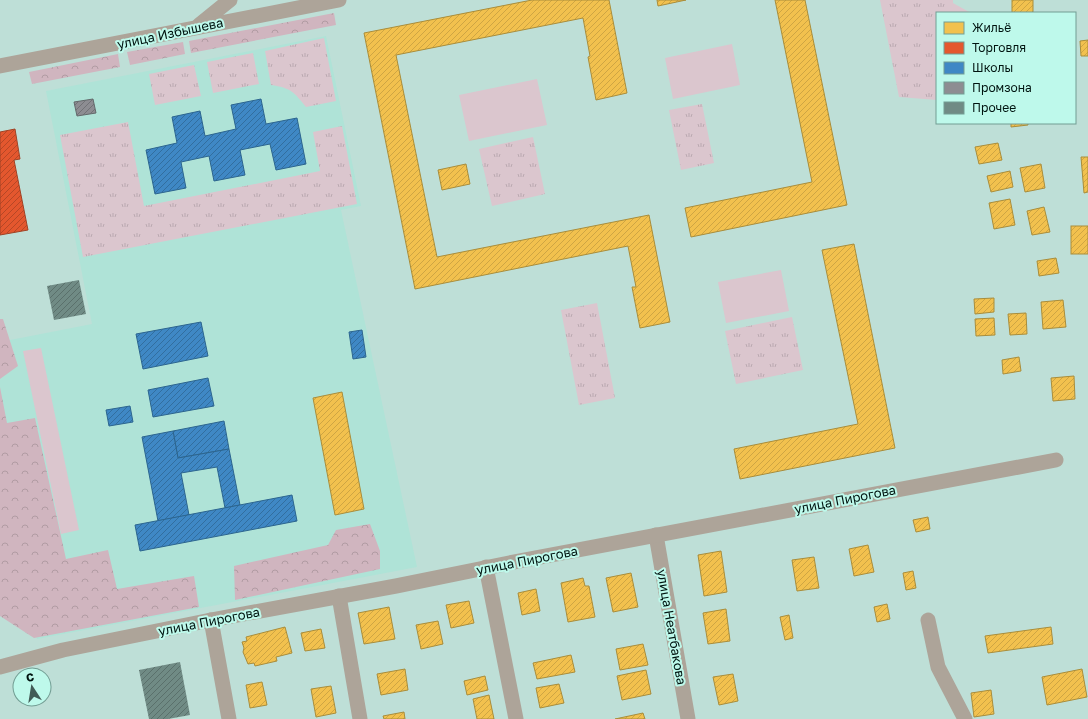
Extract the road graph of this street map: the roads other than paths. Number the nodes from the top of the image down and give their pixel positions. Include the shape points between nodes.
1 (230, 0) edge
2 (339, 0) edge
3 (197, 27) junction
4 (0, 66) edge
5 (1056, 460) dead end
6 (656, 535) junction
7 (486, 567) junction
8 (339, 596) junction
9 (210, 620) junction
10 (928, 620) dead end
11 (0, 667) edge
12 (229, 719) edge
13 (360, 719) edge
14 (516, 719) edge
15 (688, 719) edge
16 (965, 719) edge

1 - 3 street
2 - 3 street, улица Избышева
3 - 4 street, улица Избышева
5 - 6 street, улица Пирогова
6 - 7 street, улица Пирогова
6 - 15 street, улица Неатбакова
7 - 8 street, улица Пирогова
7 - 14 street
8 - 9 street, улица Пирогова
8 - 13 street
9 - 11 street, улица Пирогова via 63,650
9 - 12 street
10 - 16 street via 938,667

